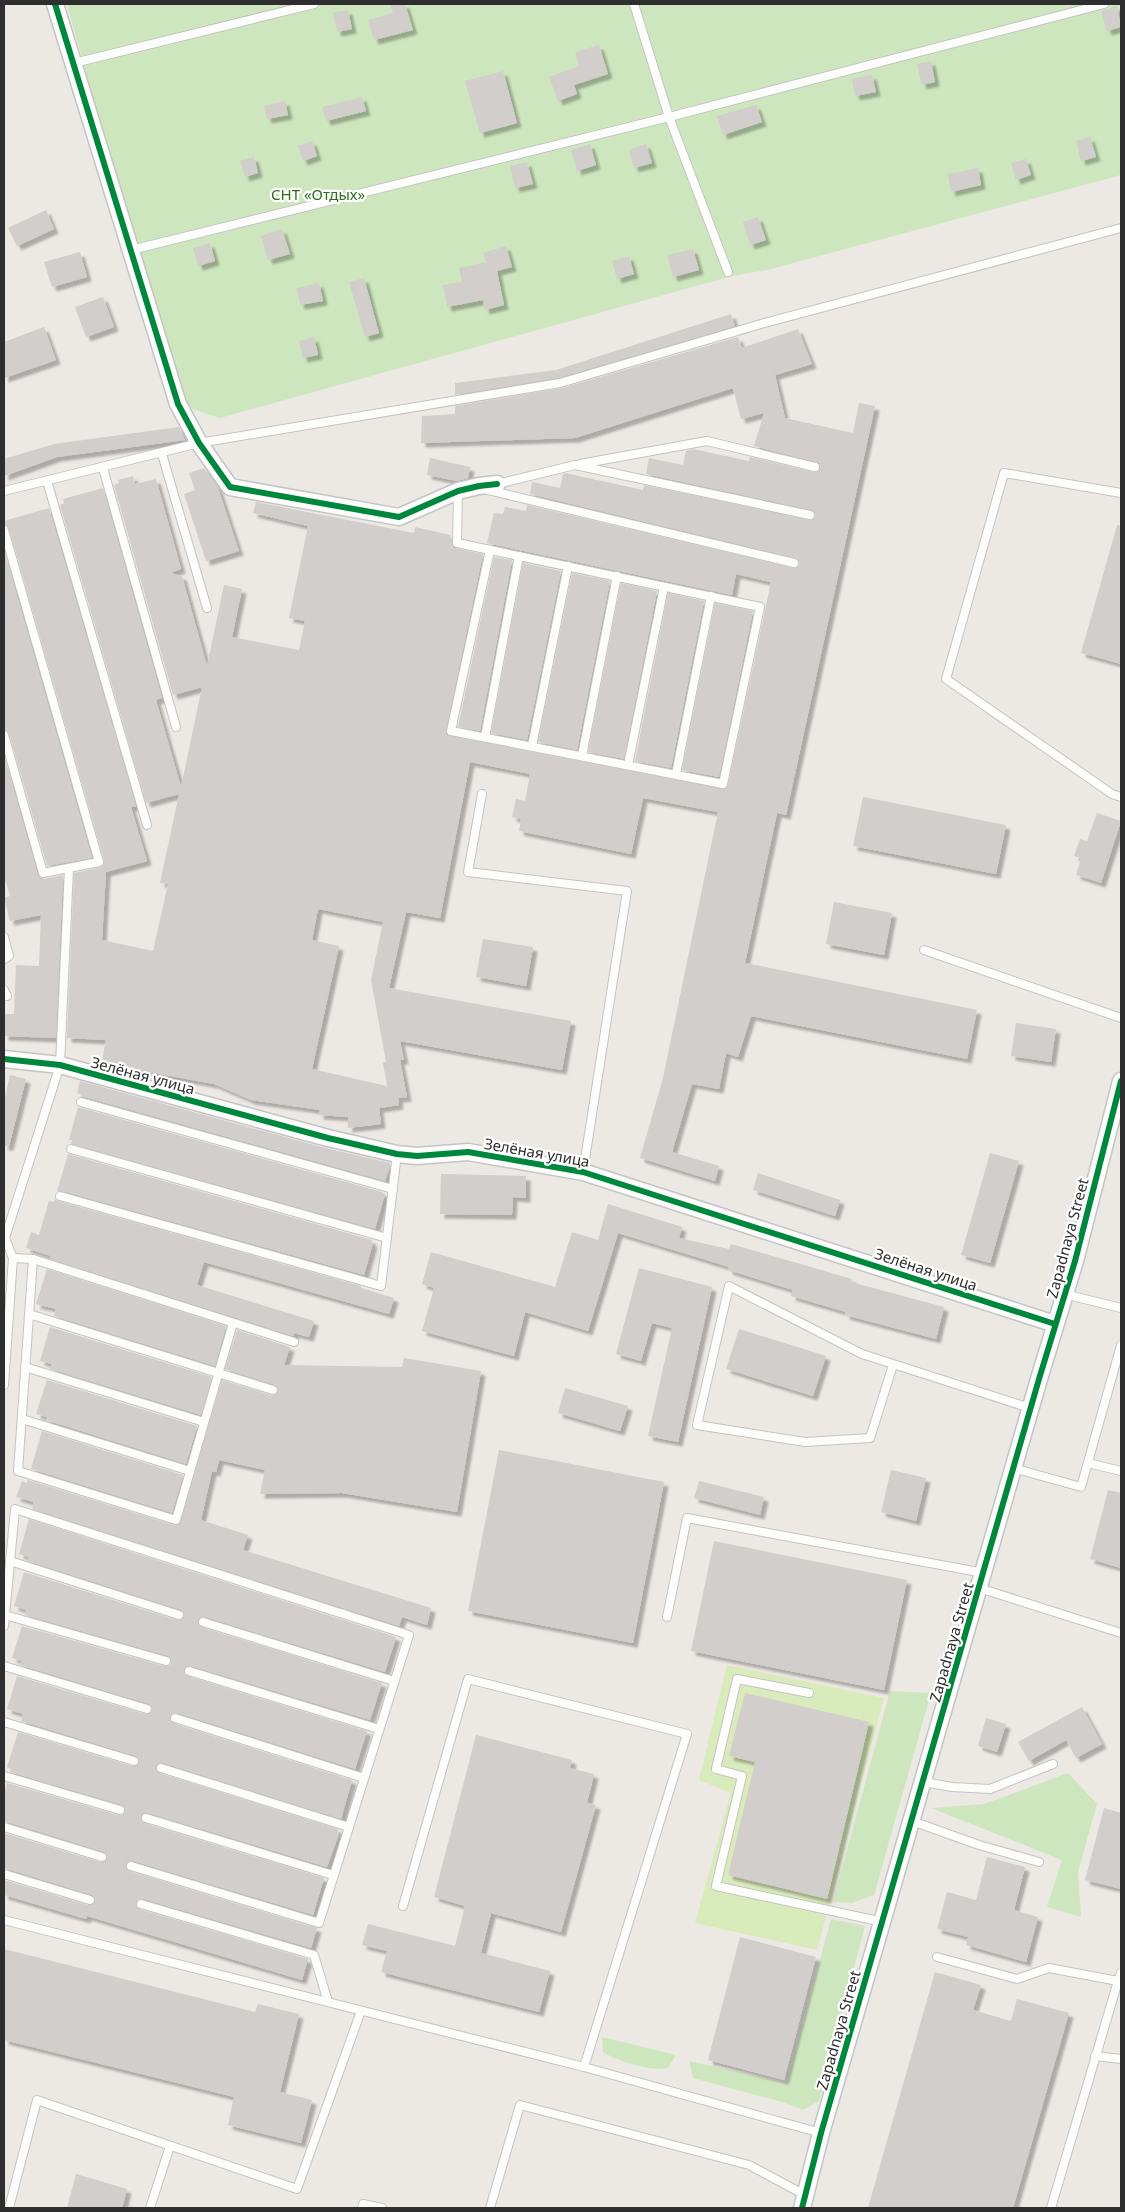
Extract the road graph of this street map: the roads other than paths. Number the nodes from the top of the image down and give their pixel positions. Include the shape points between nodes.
1 (55, 4) edge
2 (314, 4) edge
3 (634, 4) edge
4 (1104, 4) edge
5 (74, 64) junction
6 (669, 117) junction
7 (1121, 228) edge
8 (130, 250) junction
9 (728, 272) dead end
10 (199, 444) junction
11 (162, 454) junction
12 (575, 465) junction
13 (815, 467) dead end
14 (103, 468) junction
15 (47, 481) junction
16 (497, 484) joint
17 (474, 487) junction
18 (4, 491) edge
19 (458, 491) junction
20 (1121, 493) edge
21 (810, 515) dead end
22 (4, 530) edge
23 (490, 550) junction
24 (519, 556) junction
25 (794, 563) dead end
26 (568, 566) junction
27 (617, 576) junction
28 (664, 586) junction
29 (711, 596) junction
30 (207, 608) dead end
31 (176, 727) dead end
32 (4, 735) edge
33 (485, 737) junction
34 (532, 746) junction
35 (582, 756) junction
36 (628, 765) junction
37 (676, 774) junction
38 (482, 794) dead end
39 (1121, 797) edge
40 (147, 825) dead end
41 (69, 868) junction
42 (4, 937) edge
43 (924, 950) dead end
44 (4, 959) edge
45 (1121, 1018) edge
46 (4, 1059) edge
47 (60, 1065) junction
48 (1121, 1081) edge
49 (81, 1102) dead end
50 (71, 1150) dead end
51 (397, 1154) junction
52 (584, 1172) junction
53 (393, 1189) junction
54 (60, 1196) dead end
55 (4, 1238) edge
56 (387, 1238) junction
57 (13, 1258) junction
58 (32, 1259) junction
59 (1064, 1294) junction
60 (1121, 1308) edge
61 (29, 1314) junction
62 (233, 1323) junction
63 (1055, 1324) junction
64 (294, 1342) dead end
65 (1121, 1345) edge
66 (893, 1364) junction
67 (25, 1367) junction
68 (218, 1372) junction
69 (4, 1385) edge
70 (273, 1390) dead end
71 (1030, 1408) junction
72 (22, 1419) junction
73 (204, 1422) junction
74 (1088, 1463) junction
75 (1013, 1468) junction
76 (190, 1471) junction
77 (1121, 1471) edge
78 (10, 1561) junction
79 (981, 1580) junction
80 (5, 1615) edge
81 (178, 1615) dead end
82 (667, 1617) dead end
83 (203, 1622) dead end
84 (4, 1626) edge
85 (1121, 1633) edge
86 (166, 1661) dead end
87 (4, 1666) edge
88 (189, 1671) dead end
89 (394, 1681) junction
90 (809, 1694) dead end
91 (147, 1709) dead end
92 (174, 1718) dead end
93 (4, 1722) edge
94 (379, 1729) junction
95 (134, 1761) dead end
96 (1053, 1764) dead end
97 (161, 1768) dead end
98 (4, 1776) edge
99 (364, 1778) junction
100 (924, 1782) junction
101 (120, 1810) dead end
102 (146, 1818) dead end
103 (912, 1821) junction
104 (4, 1827) edge
105 (349, 1827) junction
106 (102, 1857) dead end
107 (1039, 1862) dead end
108 (131, 1866) dead end
109 (4, 1874) edge
110 (334, 1875) junction
111 (90, 1900) dead end
112 (141, 1904) dead end
113 (403, 1906) dead end
114 (4, 1920) edge
115 (883, 1922) junction
116 (936, 1957) dead end
117 (1121, 1973) edge
118 (1118, 1981) junction
119 (328, 2002) junction
120 (361, 2011) junction
121 (1095, 2056) junction
122 (1121, 2059) edge
123 (584, 2067) junction
124 (821, 2133) junction
125 (170, 2146) junction
126 (803, 2202) edge
127 (9, 2208) edge
128 (150, 2208) edge
129 (362, 2208) edge
130 (382, 2208) edge
131 (490, 2208) edge
132 (1051, 2208) edge

1 - 5 street
2 - 5 lane
3 - 6 lane
4 - 6 lane
5 - 8 street
6 - 8 lane
6 - 9 lane
7 - 10 lane via 560,382
8 - 10 street via 178,404
10 - 11 lane
10 - 19 street via 234,492 399,517
11 - 14 lane
11 - 30 lane
12 - 13 lane via 707,440
12 - 16 lane
12 - 21 lane
14 - 15 lane
14 - 31 lane
15 - 18 lane
15 - 40 lane
16 - 17 street
17 - 19 street
17 - 25 lane
19 - 23 lane via 457,542
20 - 39 lane via 1004,473 946,679 1112,794
22 - 41 lane via 99,862
23 - 24 lane
23 - 33 lane via 451,730
24 - 26 lane
24 - 33 lane
26 - 27 lane
26 - 34 lane
27 - 28 lane
27 - 35 lane
28 - 29 lane
28 - 36 lane
29 - 37 lane
29 - 37 lane via 760,607 724,784
32 - 41 lane via 43,874
33 - 34 lane
34 - 35 lane
35 - 36 lane
36 - 37 lane
38 - 52 lane via 468,872 627,891
41 - 47 lane
42 - 44 lane via 9,956
43 - 45 lane
46 - 47 street, Зелёная улица
47 - 51 street, Зелёная улица
47 - 55 lane
48 - 59 street, Zapadnaya Street
49 - 53 lane
50 - 56 lane
51 - 52 street, Зелёная улица via 417,1156 468,1152
51 - 53 lane
52 - 63 street, Зелёная улица
53 - 56 lane
54 - 56 lane via 381,1286
55 - 57 lane
57 - 58 lane
57 - 69 lane
58 - 61 lane
58 - 62 lane
59 - 60 lane
59 - 63 street, Zapadnaya Street
61 - 67 lane
61 - 68 lane
62 - 64 lane
62 - 68 lane
63 - 71 street, Zapadnaya Street
65 - 74 lane
66 - 66 lane via 862,1354 730,1286 698,1425 805,1442 870,1438
66 - 71 lane
67 - 72 lane
67 - 73 lane
68 - 70 lane
68 - 73 lane
71 - 75 street, Zapadnaya Street
72 - 76 lane
72 - 76 lane via 18,1471 27,1474 176,1520
73 - 76 lane
74 - 75 lane via 1081,1487
74 - 77 lane
75 - 79 street, Zapadnaya Street
78 - 80 lane
78 - 81 lane
78 - 89 lane via 15,1509 409,1635
79 - 82 lane via 687,1518
79 - 85 lane
79 - 100 street, Zapadnaya Street
80 - 84 lane
80 - 86 lane
83 - 89 lane
87 - 91 lane
88 - 94 lane
89 - 94 lane
90 - 115 lane via 737,1679 716,1769 742,1776 716,1886
92 - 99 lane
93 - 95 lane
94 - 99 lane
96 - 100 lane via 990,1789
97 - 105 lane
98 - 101 lane
99 - 105 lane
100 - 103 street, Zapadnaya Street
102 - 110 lane
103 - 107 lane
103 - 115 street, Zapadnaya Street
104 - 106 lane
105 - 110 lane
108 - 110 lane via 319,1923
109 - 111 lane
112 - 119 lane via 314,1956
113 - 123 lane via 468,1679 687,1734
114 - 119 lane
115 - 124 street, Zapadnaya Street
116 - 118 lane via 1017,1980 1049,1968
117 - 118 lane
118 - 121 lane
119 - 120 lane
120 - 123 lane
120 - 125 lane via 297,2189
121 - 122 lane
121 - 132 lane
123 - 124 lane
124 - 126 street, Zapadnaya Street
125 - 127 lane via 37,2100
125 - 128 lane
126 - 131 lane via 749,2165 520,2104
129 - 130 lane via 363,2204

